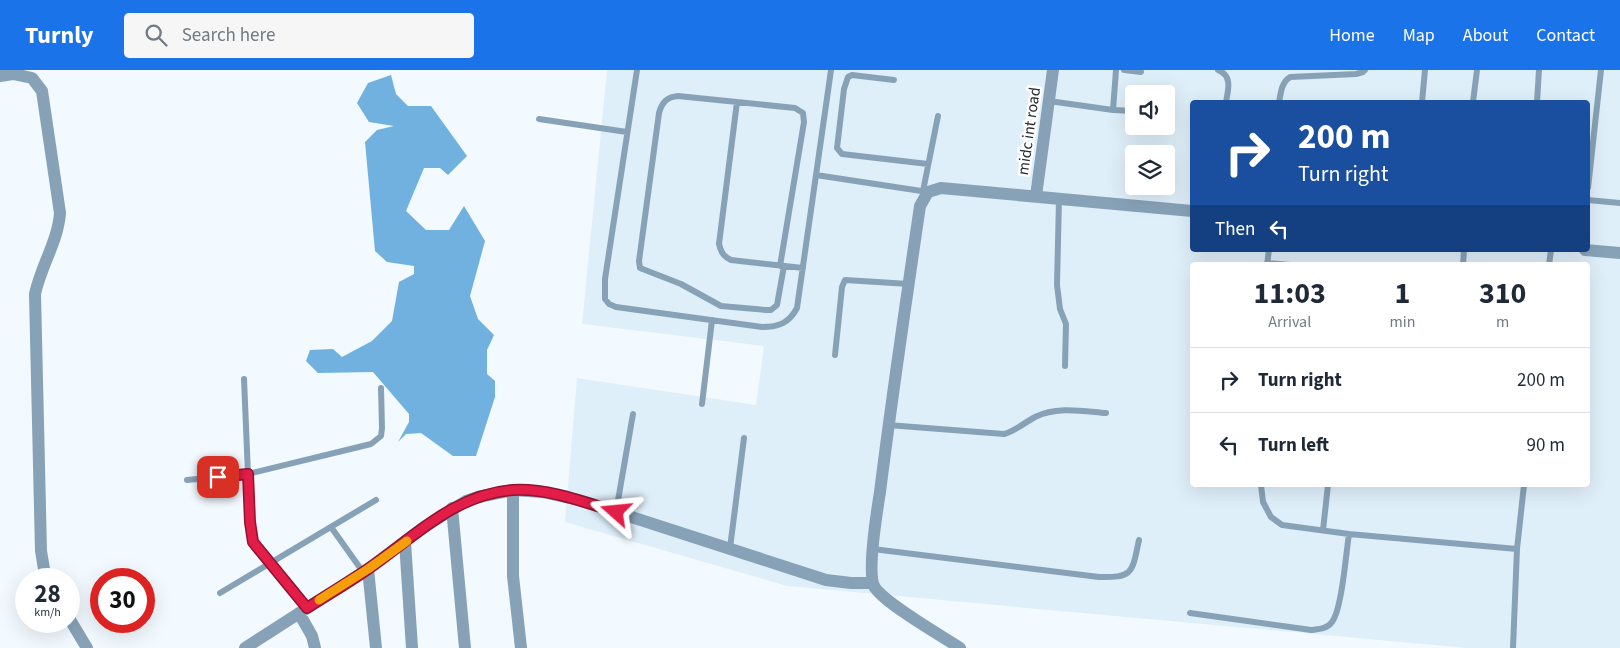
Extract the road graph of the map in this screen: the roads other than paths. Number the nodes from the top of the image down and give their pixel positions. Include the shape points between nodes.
1 (637, 70) edge
2 (831, 70) edge
3 (1053, 70) edge
4 (1116, 70) edge
5 (1124, 70) edge
6 (1218, 70) edge
7 (1365, 70) edge
8 (1425, 70) edge
9 (1477, 70) edge
10 (1539, 70) edge
11 (1601, 70) edge
12 (1141, 72) dead end
13 (0, 76) edge
14 (894, 80) dead end
15 (1226, 100) edge
16 (1279, 100) edge
17 (1422, 100) edge
18 (1473, 100) edge
19 (1537, 100) edge
20 (1049, 101) junction
21 (737, 102) junction
22 (1113, 110) junction
23 (1125, 111) edge
24 (938, 116) dead end
25 (539, 119) dead end
26 (627, 132) junction
27 (928, 164) junction
28 (1590, 170) edge
29 (816, 175) junction
30 (926, 191) junction
31 (1036, 196) junction
32 (1060, 198) junction
33 (1590, 200) edge
34 (1620, 203) edge
35 (1190, 211) edge
36 (1590, 250) edge
37 (1620, 253) edge
38 (782, 266) junction
39 (803, 268) junction
40 (909, 284) junction
41 (712, 320) junction
42 (835, 356) dead end
43 (1065, 366) dead end
44 (244, 379) dead end
45 (381, 388) dead end
46 (702, 404) dead end
47 (1106, 413) dead end
48 (633, 414) dead end
49 (888, 425) junction
50 (744, 438) dead end
51 (248, 474) junction
52 (187, 480) dead end
53 (1261, 487) edge
54 (1328, 487) edge
55 (1524, 487) edge
56 (513, 490) junction
57 (376, 500) dead end
58 (452, 508) junction
59 (616, 512) junction
60 (331, 527) junction
61 (1323, 530) junction
62 (1349, 534) junction
63 (1139, 540) dead end
64 (405, 542) junction
65 (730, 548) junction
66 (873, 549) junction
67 (1517, 549) junction
68 (270, 564) junction
69 (44, 568) edge
70 (365, 571) junction
71 (873, 583) junction
72 (220, 593) dead end
73 (303, 611) junction
74 (1190, 613) dead end
75 (78, 633) edge
76 (248, 647) edge
77 (87, 648) edge
78 (315, 648) edge
79 (376, 648) edge
80 (412, 648) edge
81 (465, 648) edge
82 (521, 648) edge
83 (960, 648) edge
84 (1513, 648) edge

1 - 26 lane
2 - 29 lane
3 - 20 street, midc int road
4 - 22 lane
5 - 12 lane
6 - 15 lane via 1228,79
7 - 16 lane via 1356,74 1290,77 1284,82
8 - 17 lane
9 - 18 lane
10 - 19 lane
11 - 28 lane
13 - 69 street via 13,74 32,78 42,91 60,213 59,226 35,294
14 - 27 lane via 848,77 837,148 842,154
20 - 22 lane
20 - 31 street, midc int road
21 - 38 lane via 719,244 725,257 731,260
21 - 38 lane via 795,108 803,115
21 - 38 lane via 678,96 665,100 661,106 639,265 642,270 682,284 721,306 766,310 777,305
22 - 23 lane
24 - 27 lane
25 - 26 lane
26 - 41 lane via 605,279 605,299 616,307
27 - 30 lane
29 - 30 lane
29 - 39 lane
30 - 31 street via 942,188
30 - 40 street via 920,206
31 - 32 street
32 - 35 street
32 - 43 lane via 1057,285 1066,324
33 - 34 lane
36 - 37 street
38 - 39 lane
39 - 41 lane via 797,308 793,316 782,324 762,327
40 - 42 lane via 845,280
40 - 49 street
41 - 46 lane
44 - 51 lane
45 - 51 lane via 382,428 378,440
47 - 49 lane via 1052,412 1035,417 1004,434
48 - 59 lane
49 - 66 street
50 - 65 lane
51 - 52 lane
51 - 68 lane via 253,542
53 - 61 lane via 1263,502 1271,517 1282,525
54 - 61 lane
55 - 67 lane
56 - 58 street via 478,497
56 - 59 street via 542,492
56 - 82 street via 513,576
57 - 60 lane
58 - 64 street
58 - 81 street
59 - 65 street
60 - 68 lane
60 - 70 lane
61 - 62 lane
62 - 67 lane
62 - 74 lane via 1338,612 1332,623 1323,628 1311,630
63 - 66 lane via 1132,568 1118,578
64 - 70 street
64 - 80 street
65 - 71 street via 826,580
66 - 71 street
67 - 84 lane
68 - 72 lane
68 - 73 lane
70 - 73 street
70 - 79 street
71 - 83 street via 877,592 890,602
73 - 76 street
73 - 78 street
75 - 77 street

